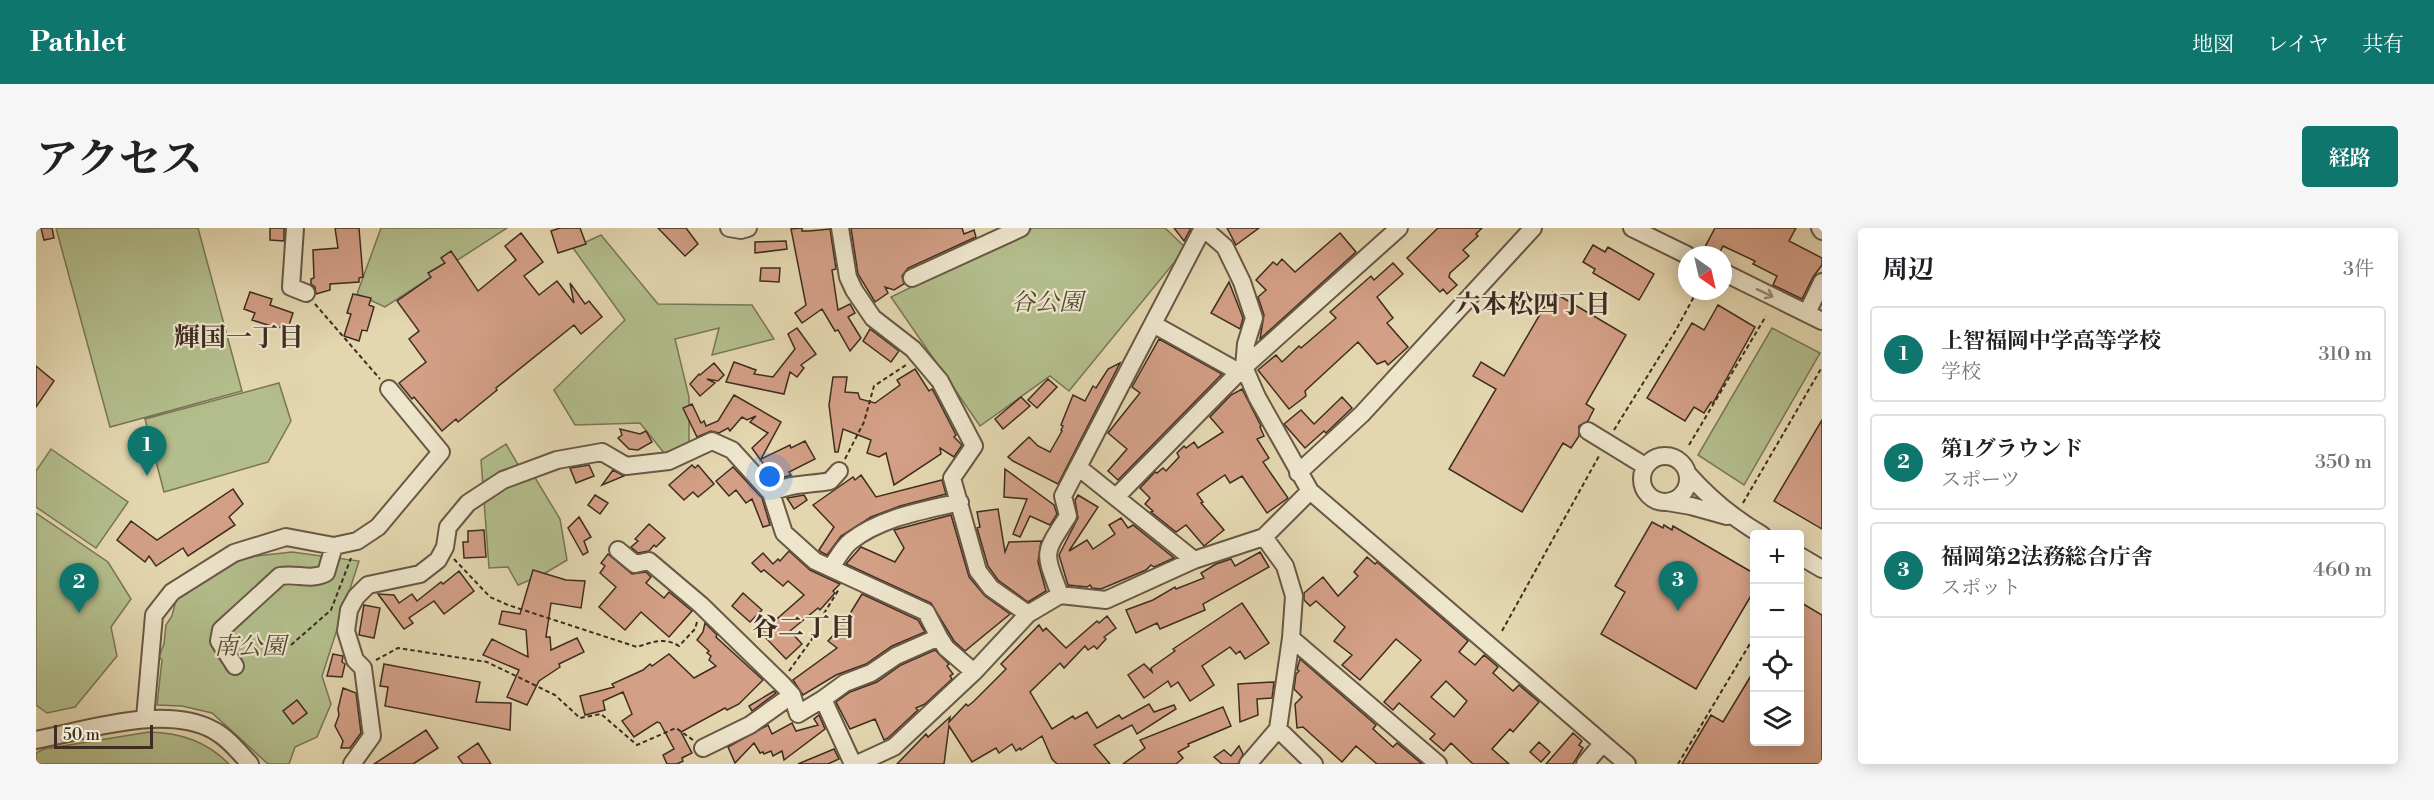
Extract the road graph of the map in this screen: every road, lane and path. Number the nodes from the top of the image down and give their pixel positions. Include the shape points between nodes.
1 (295, 228) edge
2 (729, 228) edge
3 (748, 228) edge
4 (840, 228) edge
5 (1021, 228) edge
6 (1203, 228) edge
7 (1399, 228) edge
8 (1533, 228) edge
9 (1632, 228) edge
10 (1678, 250) edge
11 (1732, 276) edge
12 (912, 278) dead end
13 (1822, 282) edge
14 (306, 293) joint
15 (1692, 300) edge
16 (1766, 316) dead end
17 (1815, 317) edge
18 (1153, 324) junction
19 (918, 357) junction
20 (1822, 367) edge
21 (1242, 370) junction
22 (389, 389) joint
23 (1588, 431) dead end
24 (1606, 442) junction
25 (1689, 445) dead end
26 (1645, 466) junction
27 (1078, 467) junction
28 (838, 471) joint
29 (1298, 473) junction
30 (1688, 474) junction
31 (1310, 491) junction
32 (771, 493) junction
33 (1117, 496) junction
34 (960, 502) junction
35 (1667, 502) junction
36 (1743, 503) dead end
37 (1734, 518) junction
38 (1755, 530) edge
39 (1264, 537) junction
40 (357, 541) junction
41 (334, 546) junction
42 (445, 547) junction
43 (618, 550) dead end
44 (1804, 558) edge
45 (1194, 560) junction
46 (831, 567) junction
47 (1822, 569) edge
48 (847, 577) junction
49 (1060, 595) junction
50 (700, 605) junction
51 (1028, 614) junction
52 (1502, 631) dead end
53 (939, 638) junction
54 (1291, 638) junction
55 (1754, 638) edge
56 (291, 645) dead end
57 (235, 666) dead end
58 (363, 668) junction
59 (974, 672) junction
60 (788, 690) junction
61 (823, 699) junction
62 (145, 718) junction
63 (1278, 729) junction
64 (36, 740) edge
65 (1602, 744) junction
66 (703, 748) joint
67 (250, 764) edge
68 (352, 764) edge
69 (855, 764) edge
70 (1248, 764) edge
71 (1314, 764) edge
72 (1438, 764) edge
73 (1585, 764) edge
74 (1627, 764) edge
75 (1678, 764) edge

1 - 14 street via 291,287
2 - 3 street
4 - 19 street via 854,290 873,318
5 - 12 street
6 - 18 street
6 - 21 street via 1225,247 1254,318
7 - 21 street
8 - 29 street via 1362,414
9 - 10 street
11 -> 17 street
13 - 17 street
14 - 22 path
15 - 24 path
16 - 25 path
18 - 21 street
18 - 27 street
19 - 28 path via 874,386 864,422
19 - 34 street via 940,381 974,446 952,478
20 - 36 path
21 - 29 street
21 - 33 street
22 - 40 street via 441,452 378,527
23 - 24 street
24 - 26 street
24 - 52 path
26 - 30 street via 1656,457 1669,455 1682,462
26 - 35 street via 1641,478 1645,491 1654,500
27 - 33 street
27 - 49 street via 1063,496 1068,516 1048,547 1047,559
28 - 32 street via 830,481 779,488
29 - 31 street
30 - 35 street via 1683,493
30 - 37 street
31 - 39 street
31 - 65 street
32 - 42 street via 732,450 712,441 669,461 626,466 602,452 557,460 503,480 468,503 448,527
32 - 46 street via 784,533 816,561
33 - 45 street
34 - 46 street via 878,524 849,542
34 - 51 street via 978,571 990,588
35 - 37 street
37 - 38 street
39 - 45 street
39 - 54 street via 1285,566 1294,596
40 - 41 street
40 - 56 path via 331,610
41 - 57 street via 326,573 316,578 280,576 221,630 219,641
41 - 62 street via 286,537 234,553 172,592 154,615
42 - 50 path via 490,597 637,647 657,640 679,646 695,629
42 - 58 street via 438,560 420,574 368,585 356,597 349,610 346,631 355,660
43 - 50 street via 635,564 649,561
44 - 47 street
45 - 49 street via 1106,600
46 - 48 street
48 - 53 street via 926,612
48 - 60 path via 812,639 791,666
49 - 51 street
50 - 60 street
51 - 59 street
53 - 59 street
53 - 61 street via 845,682
54 - 63 street
54 - 72 street
55 - 75 path
58 - 66 path via 398,648 487,662 555,695 580,718 601,714 637,745 675,728
58 - 68 street via 372,736
59 - 69 street via 894,747
60 - 61 street via 798,714
60 - 66 street via 750,725
61 - 69 street
62 - 64 street
62 - 67 street via 176,718 213,730
63 - 70 street
63 - 71 street
65 - 73 street
65 - 74 street

